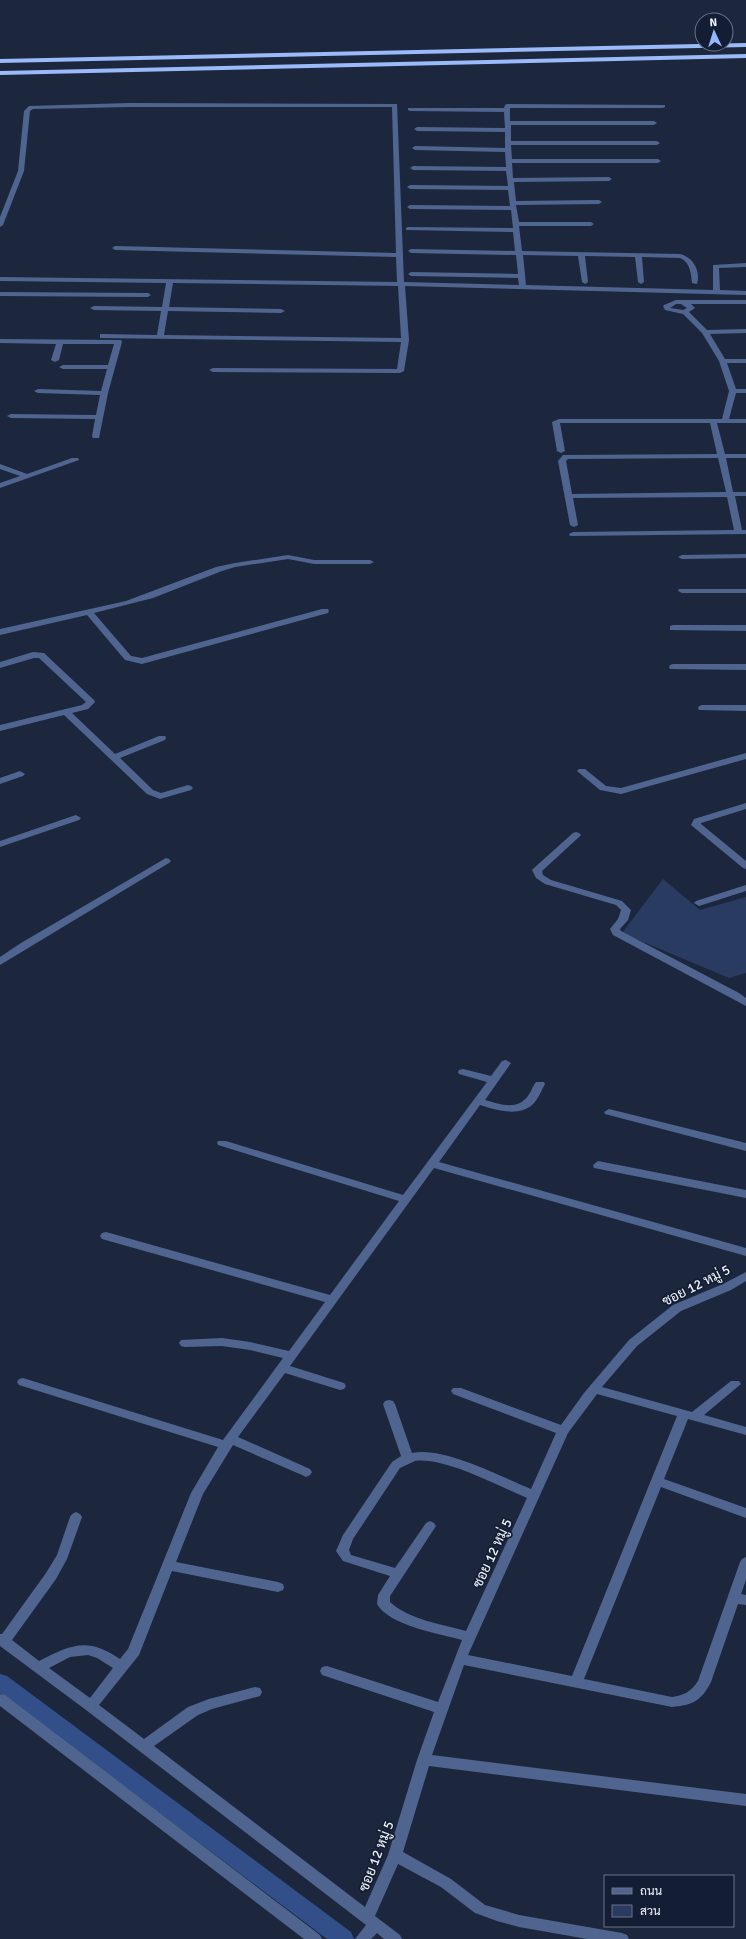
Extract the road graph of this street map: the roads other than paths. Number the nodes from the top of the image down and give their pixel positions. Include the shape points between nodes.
1 (746, 45) edge
2 (746, 56) edge
3 (0, 62) edge
4 (0, 73) edge
5 (663, 106) dead end
6 (410, 109) dead end
7 (507, 110) junction
8 (654, 123) dead end
9 (508, 127) junction
10 (417, 129) dead end
11 (657, 143) dead end
12 (509, 146) junction
13 (415, 148) dead end
14 (509, 161) junction
15 (658, 161) dead end
16 (413, 168) dead end
17 (509, 169) junction
18 (609, 179) dead end
19 (510, 180) junction
20 (410, 187) dead end
21 (511, 188) junction
22 (599, 202) dead end
23 (513, 205) junction
24 (410, 207) dead end
25 (591, 224) dead end
26 (0, 225) edge
27 (516, 227) junction
28 (408, 229) dead end
29 (115, 248) dead end
30 (411, 251) dead end
31 (519, 253) junction
32 (398, 255) junction
33 (581, 255) junction
34 (638, 256) junction
35 (746, 265) edge
36 (411, 274) dead end
37 (521, 276) junction
38 (0, 279) edge
39 (170, 281) junction
40 (585, 282) dead end
41 (641, 282) dead end
42 (696, 283) dead end
43 (400, 284) junction
44 (523, 288) junction
45 (646, 291) junction
46 (717, 292) junction
47 (746, 293) edge
48 (0, 294) edge
49 (148, 295) dead end
50 (682, 302) junction
51 (746, 302) edge
52 (670, 303) junction
53 (94, 308) dead end
54 (166, 309) junction
55 (281, 311) dead end
56 (685, 312) junction
57 (746, 331) edge
58 (705, 332) junction
59 (104, 336) dead end
60 (160, 337) junction
61 (405, 340) junction
62 (60, 341) junction
63 (0, 342) edge
64 (55, 360) dead end
65 (723, 361) junction
66 (746, 361) edge
67 (63, 367) dead end
68 (110, 367) junction
69 (213, 370) dead end
70 (746, 391) edge
71 (38, 392) dead end
72 (733, 392) junction
73 (104, 393) junction
74 (11, 416) dead end
75 (99, 417) junction
76 (713, 421) junction
77 (725, 421) junction
78 (746, 421) edge
79 (96, 436) dead end
80 (561, 451) dead end
81 (746, 456) edge
82 (721, 457) junction
83 (75, 460) dead end
84 (0, 466) edge
85 (26, 476) junction
86 (0, 486) edge
87 (730, 494) junction
88 (746, 494) edge
89 (568, 496) junction
90 (574, 525) dead end
91 (742, 532) edge
92 (573, 534) dead end
93 (746, 556) edge
94 (682, 557) dead end
95 (370, 562) dead end
96 (682, 591) dead end
97 (746, 591) edge
98 (88, 611) junction
99 (324, 611) dead end
100 (673, 628) dead end
101 (746, 628) edge
102 (0, 632) edge
103 (0, 665) edge
104 (673, 667) dead end
105 (746, 667) edge
106 (702, 708) dead end
107 (746, 708) edge
108 (66, 712) junction
109 (0, 728) edge
110 (162, 738) dead end
111 (746, 756) edge
112 (114, 758) junction
113 (582, 771) dead end
114 (20, 774) dead end
115 (0, 781) edge
116 (188, 788) dead end
117 (746, 806) edge
118 (76, 818) dead end
119 (576, 835) dead end
120 (0, 844) edge
121 (166, 861) dead end
122 (745, 864) edge
123 (746, 888) edge
124 (699, 904) dead end
125 (0, 962) edge
126 (746, 1003) edge
127 (506, 1063) dead end
128 (463, 1072) dead end
129 (494, 1080) junction
130 (540, 1084) dead end
131 (478, 1102) junction
132 (609, 1112) dead end
133 (222, 1143) dead end
134 (746, 1147) edge
135 (432, 1164) junction
136 (598, 1164) dead end
137 (746, 1194) edge
138 (407, 1200) junction
139 (106, 1236) dead end
140 (746, 1252) edge
141 (746, 1276) edge
142 (333, 1300) junction
143 (185, 1343) dead end
144 (292, 1356) junction
145 (283, 1368) junction
146 (23, 1382) dead end
147 (735, 1384) dead end
148 (340, 1386) dead end
149 (594, 1390) junction
150 (457, 1391) dead end
151 (389, 1404) dead end
152 (689, 1416) junction
153 (563, 1431) junction
154 (746, 1431) edge
155 (229, 1442) junction
156 (408, 1458) junction
157 (306, 1472) dead end
158 (657, 1481) junction
159 (535, 1496) junction
160 (746, 1513) edge
161 (76, 1517) dead end
162 (430, 1526) dead end
163 (746, 1562) edge
164 (169, 1566) junction
165 (397, 1574) junction
166 (278, 1587) dead end
167 (740, 1599) edge
168 (470, 1637) junction
169 (2, 1640) edge
170 (460, 1659) junction
171 (38, 1667) junction
172 (122, 1668) junction
173 (327, 1671) dead end
174 (576, 1682) junction
175 (255, 1692) dead end
176 (0, 1699) edge
177 (91, 1706) junction
178 (442, 1709) junction
179 (144, 1746) junction
180 (424, 1760) junction
181 (746, 1800) edge
182 (394, 1855) junction
183 (368, 1929) edge
184 (315, 1939) edge
185 (395, 1939) edge
186 (622, 1939) edge

1 - 3 highway
2 - 4 highway
5 - 7 street via 507,106
6 - 7 street
7 - 9 street
8 - 9 street
9 - 10 street
9 - 12 street
11 - 12 street
12 - 13 street
12 - 14 street
14 - 15 street
14 - 17 street
16 - 17 street
17 - 19 street
18 - 19 street
19 - 21 street
20 - 21 street
21 - 23 street
22 - 23 street
23 - 24 street
23 - 27 street
25 - 27 street
26 - 32 street via 21,171 27,111 31,107 395,105
27 - 28 street
27 - 31 street
29 - 32 street
30 - 31 street
31 - 33 street
31 - 37 street
32 - 43 street
33 - 34 street
33 - 40 street
34 - 41 street
34 - 42 street via 686,257 694,268
35 - 46 street via 715,266
36 - 37 street
37 - 44 street
38 - 39 street
39 - 43 street
39 - 54 street
43 - 44 street
43 - 61 street
44 - 45 street
45 - 46 street
45 - 52 street
46 - 47 street
48 - 49 street
50 - 51 street
50 - 52 street
50 - 56 street via 691,306
52 - 56 street via 666,306 667,309
53 - 54 street
54 - 55 street
54 - 60 street
56 - 58 street
57 - 58 street
58 - 65 street
59 - 60 street
60 - 61 street
61 - 69 street via 401,369 396,372
62 - 63 street
62 - 64 street
62 - 68 street via 118,342
65 - 66 street
65 - 72 street
67 - 68 street
68 - 73 street
70 - 72 street
71 - 73 street
72 - 77 street
73 - 75 street
74 - 75 street
75 - 79 street
76 - 77 street
76 - 80 street via 559,421 556,422
76 - 82 street
77 - 78 street
81 - 82 street
82 - 87 street
82 - 89 street via 566,457 562,461
83 - 85 street
84 - 85 street
85 - 86 street
87 - 88 street
87 - 89 street
87 - 91 street
89 - 90 street
91 - 92 street
93 - 94 street
95 - 98 street via 314,562 288,557 256,562 219,569 150,596
96 - 97 street
98 - 99 street via 128,658 142,661
98 - 102 street
100 - 101 street
103 - 108 street via 33,655 41,656 90,702
104 - 105 street
106 - 107 street
108 - 109 street
108 - 112 street
110 - 112 street
111 - 113 street via 621,791 603,788
112 - 116 street via 155,796
114 - 115 street
117 - 122 street via 700,820 696,825
118 - 120 street
119 - 126 street via 537,870 539,876 548,882 624,906 626,914 615,929 616,933
121 - 125 street via 24,945
123 - 124 street
127 - 129 street
128 - 129 street
129 - 131 street
130 - 131 street via 527,1103 516,1107
131 - 135 street
132 - 134 street
133 - 138 street
135 - 138 street
135 - 140 street
136 - 137 street
138 - 142 street
139 - 142 street
141 - 149 street, ซอย 12 หมู่ 5 via 728,1287 677,1308 633,1343
142 - 144 street
143 - 144 street via 222,1342
144 - 145 street
145 - 148 street
145 - 155 street
146 - 155 street
147 - 152 street
149 - 152 street
149 - 153 street, ซอย 12 หมู่ 5
150 - 153 street
151 - 156 street
152 - 154 street
152 - 158 street
153 - 159 street, ซอย 12 หมู่ 5
155 - 157 street
155 - 164 street via 197,1494
156 - 159 street via 420,1455 437,1457
156 - 165 street via 396,1465 346,1538 342,1551 347,1558
158 - 160 street
158 - 174 street
159 - 168 street, ซอย 12 หมู่ 5
161 - 169 street via 62,1556
162 - 165 street
163 - 167 street
164 - 166 street
164 - 172 street via 134,1651
165 - 168 street via 384,1595 383,1604 388,1610
167 - 174 street via 699,1692 688,1700 672,1702
168 - 170 street, ซอย 12 หมู่ 5
169 - 171 street
170 - 174 street
170 - 178 street, ซอย 12 หมู่ 5
171 - 172 street via 80,1650 95,1651
171 - 177 street
172 - 177 street
173 - 178 street
175 - 179 street via 209,1704 194,1711
176 - 184 street
177 - 179 street
178 - 180 street, ซอย 12 หมู่ 5
179 - 183 street
180 - 181 street
180 - 182 street, ซอย 12 หมู่ 5
182 - 183 street, ซอย 12 หมู่ 5
182 - 186 street via 446,1883 480,1909 519,1922
183 - 185 street

